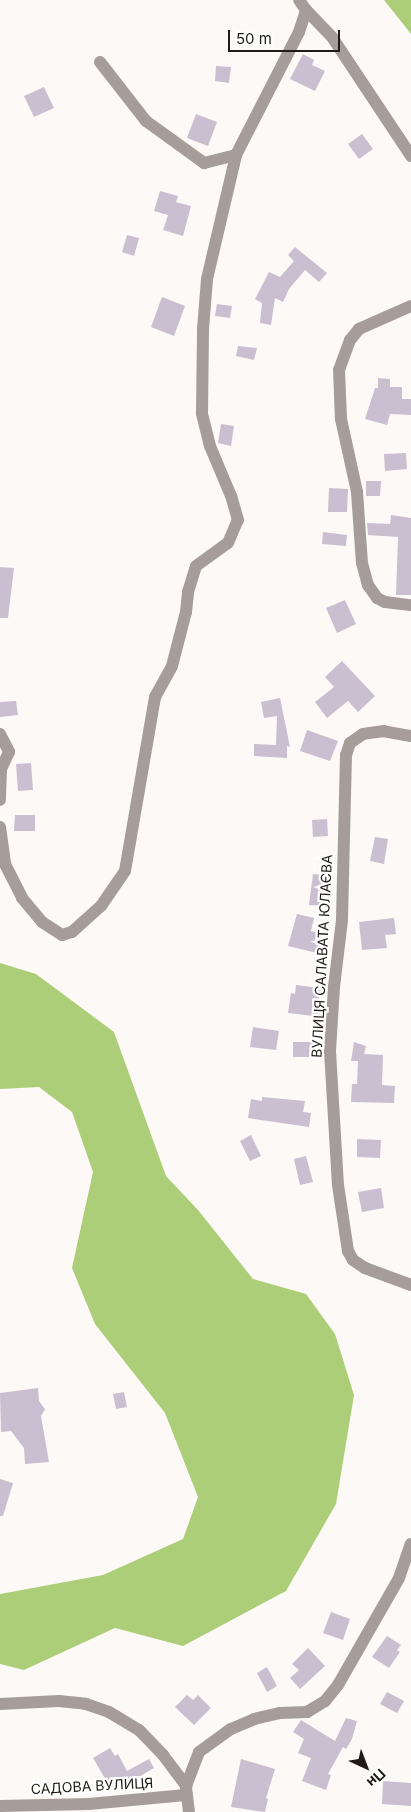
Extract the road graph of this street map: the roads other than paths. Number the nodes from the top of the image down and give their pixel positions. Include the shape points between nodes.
1 (302, 5) edge
2 (100, 62) dead end
3 (236, 155) junction
4 (411, 156) edge
5 (411, 306) edge
6 (411, 606) edge
7 (0, 734) edge
8 (411, 736) edge
9 (0, 800) edge
10 (0, 827) edge
11 (411, 1285) edge
12 (411, 1544) edge
13 (0, 1704) edge
14 (186, 1790) junction
15 (0, 1806) edge
16 (189, 1812) edge

1 - 3 street via 286,59
1 - 4 street via 332,37
2 - 3 street via 146,121 204,162
3 - 10 street via 207,279 202,413 210,446 232,496 238,520 228,543 196,566 172,666 155,697 125,871 101,906 72,932 62,935 42,922 22,898 5,864
5 - 6 street via 359,329 350,340 339,370 340,420 357,492 362,563 368,585 384,602
7 - 9 street via 9,752 1,769
8 - 11 street, ВУЛИЦЯ САЛАВАТА ЮЛАЄВА via 384,731 363,734 350,743 348,749 342,920 330,1051 338,1185 348,1251 353,1260 365,1268
12 - 14 street via 399,1578 380,1613 338,1685 325,1701 307,1712 280,1713 231,1729 199,1752
13 - 14 street via 59,1701 86,1704 110,1712 139,1730 162,1754
14 - 15 street, САДОВА ВУЛИЦЯ via 89,1804
14 - 16 street

